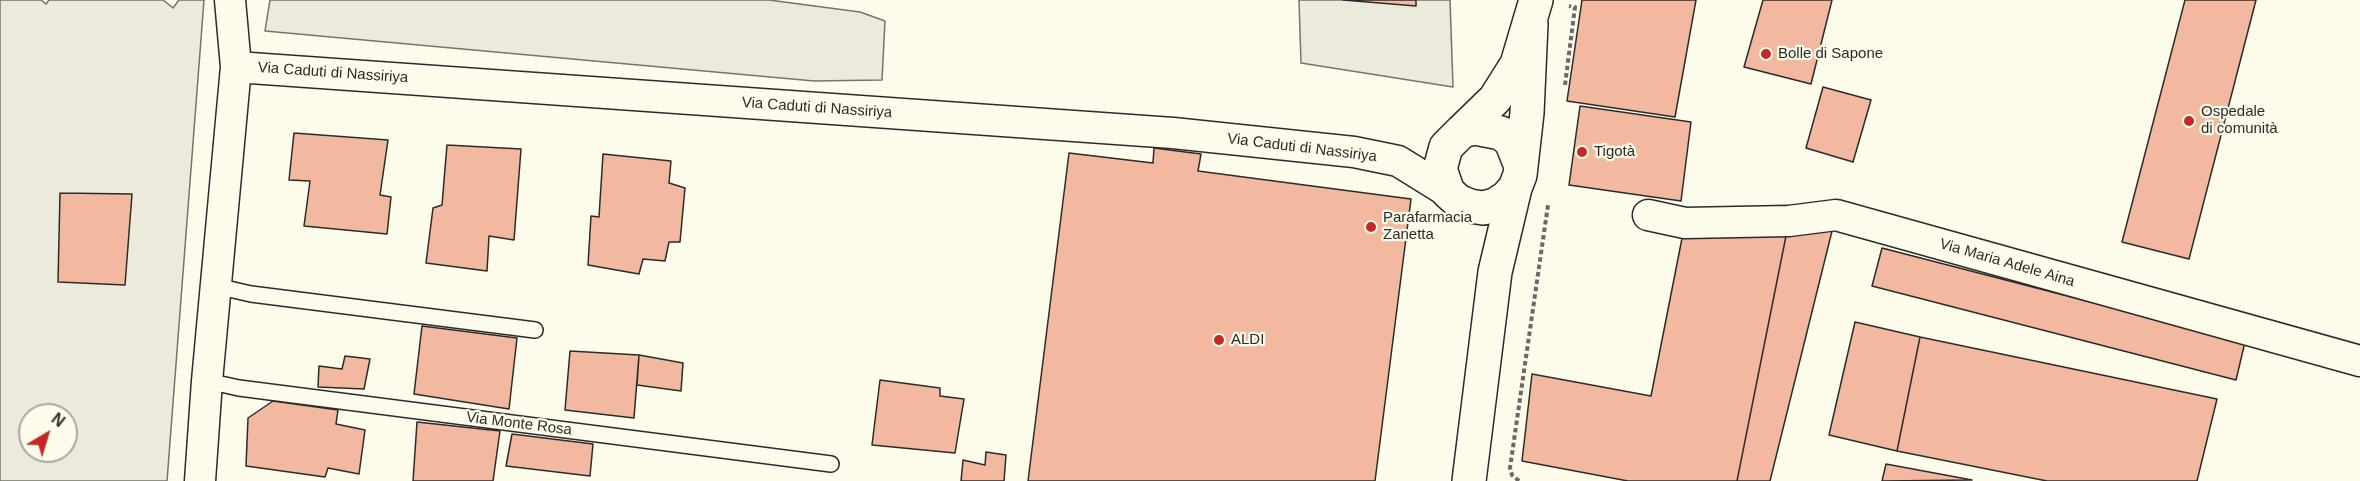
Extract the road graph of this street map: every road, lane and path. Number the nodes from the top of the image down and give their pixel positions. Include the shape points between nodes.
1 (230, 0) edge
2 (1533, 12) edge
3 (236, 67) junction
4 (1458, 134) junction
5 (1398, 161) junction
6 (1518, 177) junction
7 (1453, 197) junction
8 (1648, 215) dead end
9 (1496, 272) junction
10 (216, 286) junction
11 (535, 330) dead end
12 (2360, 361) edge
13 (207, 381) junction
14 (831, 464) dead end
15 (200, 481) edge
16 (1469, 481) edge

1 - 3 street
2 - 4 main road via 1517,64 1496,99
2 - 6 main road via 1527,113
3 - 5 street, Via Caduti di Nassiriya via 1173,133 1354,152
3 - 10 street
4 - 5 street, Via Caduti di Nassiriya via 1420,155
4 - 6 main road via 1488,128 1501,133 1511,141
4 - 7 main road via 1446,147 1440,169
5 - 7 street, Via Caduti di Nassiriya
6 - 7 main road via 1506,198 1483,208
6 - 9 main road
7 - 9 main road via 1477,225
8 - 12 street, Via Maria Adele Aina via 1685,223 1789,221 1836,215
9 - 16 main road
10 - 11 lane via 251,294
10 - 13 street
13 - 14 lane, Via Monte Rosa
13 - 15 street

